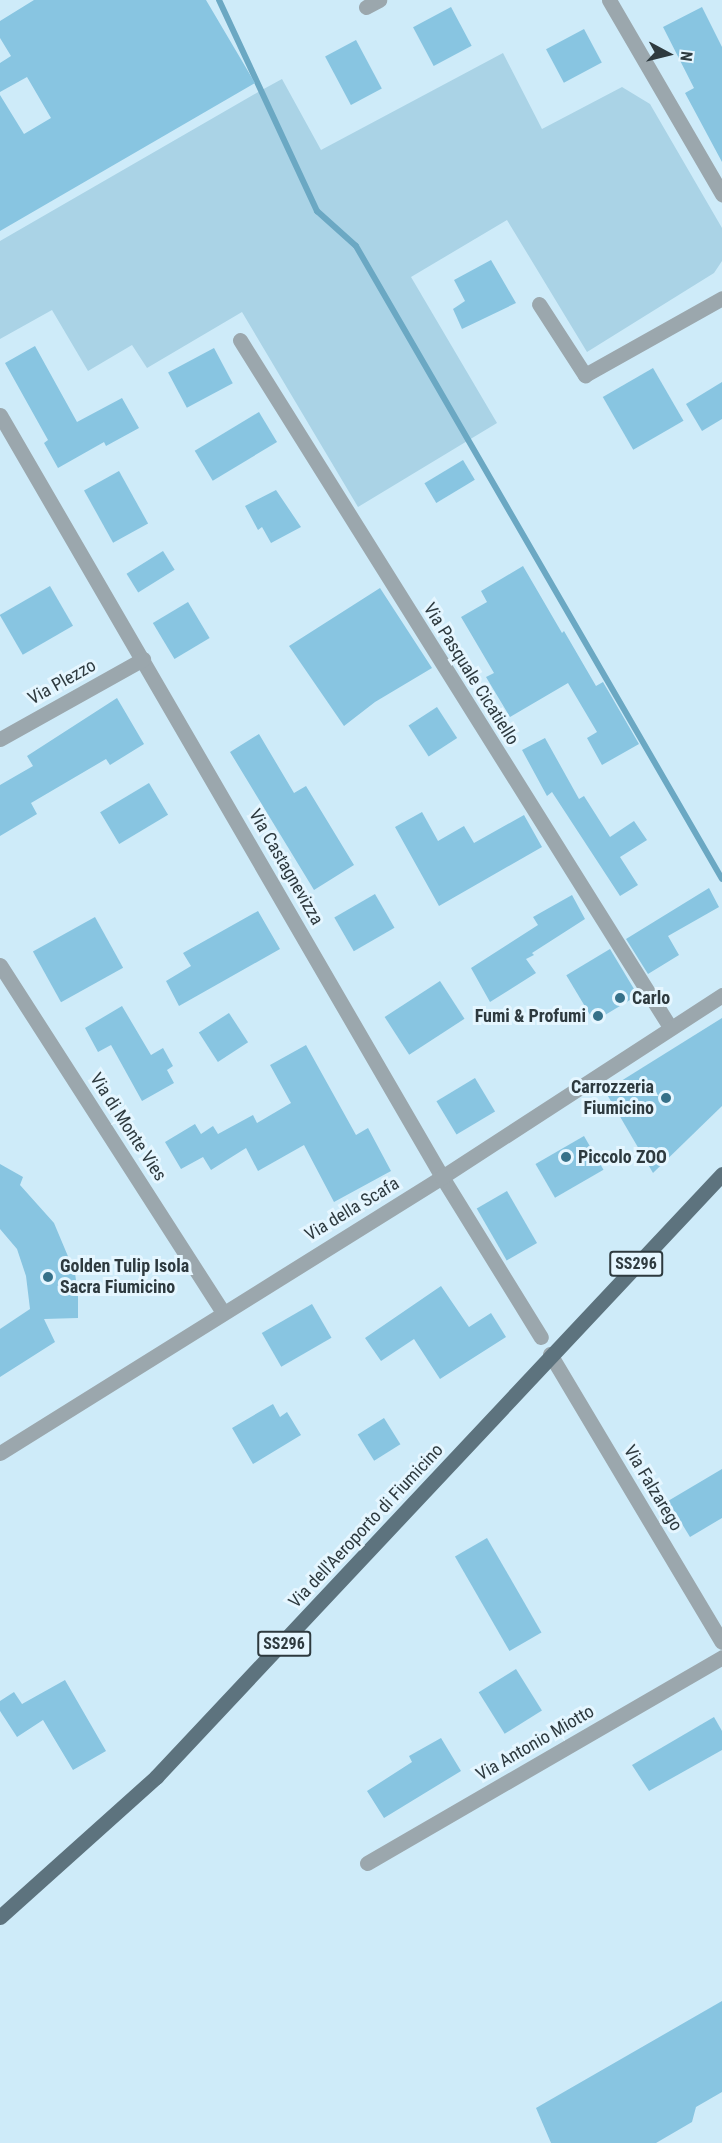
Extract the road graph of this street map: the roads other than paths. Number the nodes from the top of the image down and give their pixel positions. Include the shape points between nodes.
1 (615, 2) edge
2 (722, 194) edge
3 (722, 298) edge
4 (539, 304) dead end
5 (240, 340) dead end
6 (0, 415) edge
7 (143, 659) junction
8 (0, 739) edge
9 (0, 965) edge
10 (722, 995) edge
11 (670, 1028) junction
12 (722, 1174) edge
13 (442, 1177) junction
14 (222, 1311) junction
15 (541, 1337) dead end
16 (550, 1354) junction
17 (0, 1453) edge
18 (722, 1642) edge
19 (722, 1657) edge
20 (367, 1863) dead end
21 (0, 1917) edge

1 - 2 street
3 - 4 street via 585,375
5 - 11 street, Via Pasquale Cicatiello
6 - 7 street, Via Castagnevizza
7 - 8 street, Via Plezzo
7 - 13 street, Via Castagnevizza
9 - 14 street, Via di Monte Vies
10 - 11 street, Via della Scafa
11 - 13 street, Via della Scafa
12 - 16 main road, Via dell'Aeroporto di Fiumicino / SS296
13 - 14 street, Via della Scafa
13 - 15 street, Via Castagnevizza
14 - 17 street, Via della Scafa
16 - 18 street, Via Falzarego
16 - 21 main road, Via dell'Aeroporto di Fiumicino / SS296 via 156,1778
19 - 20 street, Via Antonio Miotto

